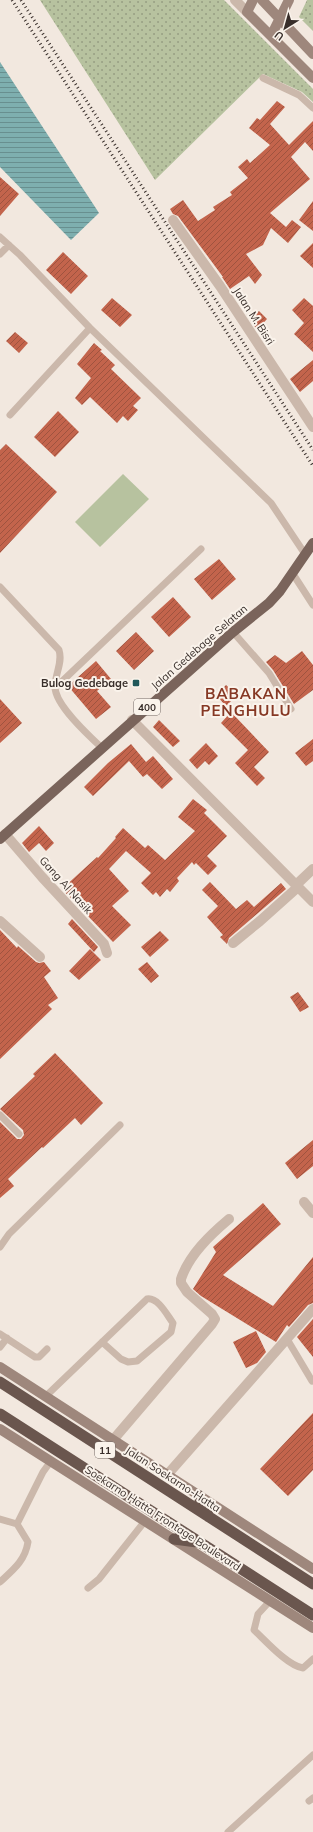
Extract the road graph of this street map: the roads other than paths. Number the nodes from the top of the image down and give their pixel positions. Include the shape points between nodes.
1 (235, 0) edge
2 (253, 0) edge
3 (262, 0) edge
4 (289, 0) edge
5 (247, 12) junction
6 (279, 20) junction
7 (271, 36) junction
8 (313, 54) edge
9 (263, 78) dead end
10 (313, 78) edge
11 (313, 108) edge
12 (173, 220) dead end
13 (0, 237) edge
14 (9, 245) junction
15 (0, 254) edge
16 (90, 328) junction
17 (10, 415) dead end
18 (313, 427) edge
19 (313, 543) edge
20 (201, 549) dead end
21 (302, 550) junction
22 (293, 574) junction
23 (0, 587) edge
24 (313, 605) edge
25 (233, 632) junction
26 (55, 688) junction
27 (291, 709) dead end
28 (132, 720) junction
29 (102, 748) junction
30 (3, 837) edge
31 (313, 869) edge
32 (297, 886) junction
33 (313, 902) edge
34 (0, 921) edge
35 (234, 943) dead end
36 (107, 953) dead end
37 (40, 957) dead end
38 (0, 1115) edge
39 (120, 1125) dead end
40 (19, 1134) dead end
41 (304, 1202) dead end
42 (313, 1213) edge
43 (229, 1219) dead end
44 (0, 1247) edge
45 (313, 1309) edge
46 (0, 1334) edge
47 (7, 1338) junction
48 (287, 1339) junction
49 (102, 1342) junction
50 (0, 1347) edge
51 (47, 1349) dead end
52 (0, 1367) edge
53 (312, 1381) dead end
54 (0, 1382) edge
55 (46, 1396) junction
56 (0, 1414) edge
57 (0, 1428) edge
58 (113, 1440) junction
59 (52, 1461) junction
60 (167, 1475) junction
61 (198, 1495) junction
62 (210, 1518) junction
63 (0, 1519) edge
64 (145, 1521) junction
65 (17, 1524) junction
66 (174, 1539) junction
67 (199, 1542) junction
68 (313, 1569) edge
69 (0, 1582) edge
70 (313, 1584) edge
71 (88, 1588) dead end
72 (270, 1601) junction
73 (313, 1615) edge
74 (313, 1628) edge
75 (313, 1658) edge
76 (313, 1755) edge
77 (228, 1832) edge

1 - 5 street
2 - 5 main road
3 - 6 main road
4 - 6 main road
5 - 7 main road
6 - 7 main road
6 - 8 main road
7 - 10 main road
9 - 11 lane via 299,95
12 - 18 street, Jalan M. Bisri
13 - 14 lane
14 - 15 lane
14 - 16 lane
16 - 17 lane
16 - 21 lane via 271,503
19 - 21 main road, Jalan Gedebage Selatan / 400
20 - 26 lane
21 - 22 main road, Jalan Gedebage Selatan / 400
22 - 24 lane
22 - 25 main road, Jalan Gedebage Selatan / 400 via 269,603
23 - 26 lane via 59,650 61,657
25 - 27 lane via 269,673
25 - 28 main road, Jalan Gedebage Selatan / 400
26 - 29 lane via 59,700
28 - 29 main road, Jalan Gedebage Selatan / 400
28 - 32 street
29 - 30 main road, Jalan Gedebage Selatan / 400
30 - 36 street, Gang Al Nasik via 104,944
31 - 32 street
32 - 33 street
32 - 35 street
34 - 37 street
38 - 40 lane
39 - 44 lane via 9,1234
41 - 42 street
43 - 58 street via 208,1237 180,1283 212,1314 212,1324
45 - 48 street
46 - 47 lane
47 - 50 lane
47 - 51 lane via 35,1357 39,1357
48 - 53 lane
48 - 60 street
49 - 49 lane via 147,1299 156,1300 173,1323 171,1332 138,1361 128,1362 121,1359
49 - 55 lane
52 - 55 main road
54 - 62 highway, Jalan Soekarno-Hatta / 11
55 - 58 main road
56 - 67 highway, 11
57 - 59 main road, Soekarno Hatta Frontage Boulevard
58 - 60 main road
59 - 64 main road, Soekarno Hatta Frontage Boulevard
59 - 65 lane via 43,1472
60 - 61 main road
61 - 62 highway
61 - 68 main road
62 - 70 highway, Jalan Soekarno-Hatta / 11
63 - 65 lane
64 - 66 main road, Soekarno Hatta Frontage Boulevard
64 - 71 lane via 99,1579
65 - 69 lane via 28,1542 27,1551 20,1564
66 - 67 highway
66 - 72 main road, Soekarno Hatta Frontage Boulevard
67 - 73 highway, 11
72 - 74 main road, Soekarno Hatta Frontage Boulevard
72 - 75 lane via 258,1614 254,1630 298,1667 303,1668
76 - 77 lane

